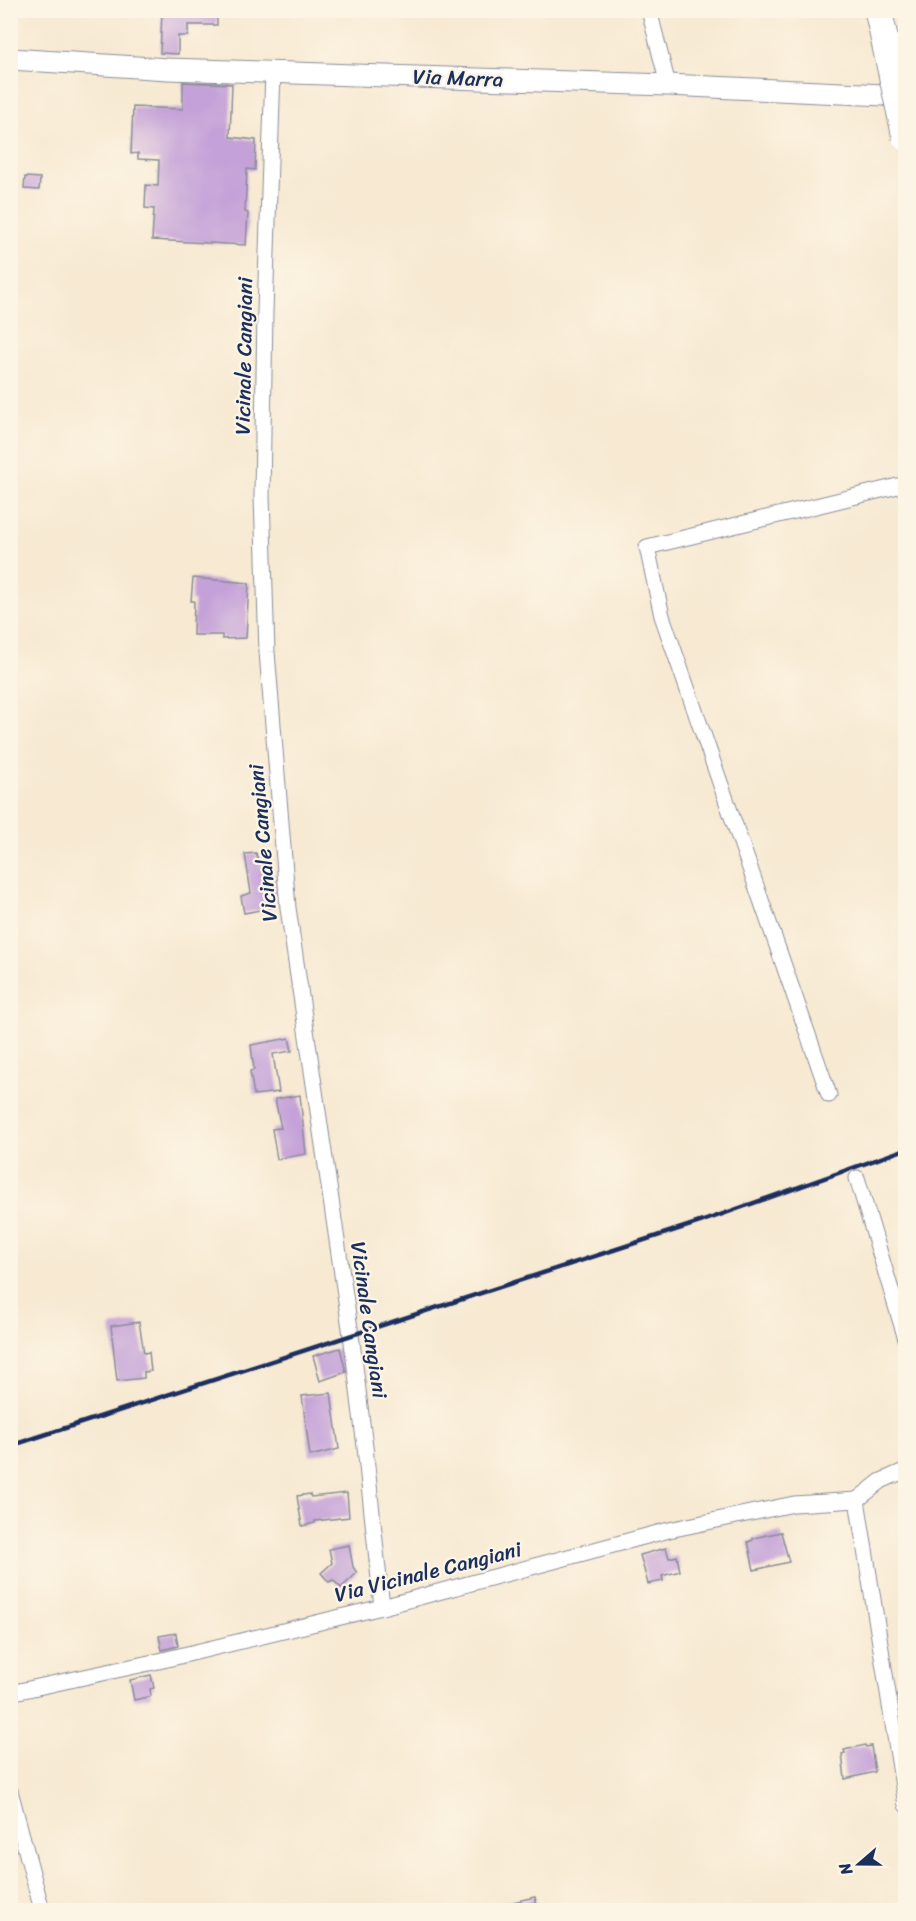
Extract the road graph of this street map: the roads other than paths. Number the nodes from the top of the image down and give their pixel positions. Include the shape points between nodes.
1 (649, 10) edge
2 (878, 10) edge
3 (10, 59) edge
4 (273, 71) junction
5 (668, 86) junction
6 (906, 96) edge
7 (906, 138) edge
8 (906, 484) edge
9 (829, 1095) dead end
10 (857, 1178) dead end
11 (906, 1339) edge
12 (906, 1470) edge
13 (857, 1500) junction
14 (382, 1606) junction
15 (10, 1693) edge
16 (10, 1791) edge
17 (906, 1805) edge
18 (42, 1911) edge

1 - 5 street
2 - 7 highway, bridge
3 - 4 main road, Via Marra
4 - 5 main road, Via Marra
4 - 14 street, Vicinale Cangiani via 262,496 267,651 288,908 355,1365
5 - 6 main road, Via Marra
8 - 9 street via 647,547 662,616
10 - 11 street
12 - 13 street via 881,1481
13 - 14 street, Via Vicinale Cangiani via 794,1504 691,1525
13 - 17 street
14 - 15 street, Via Vicinale Cangiani
16 - 18 street

